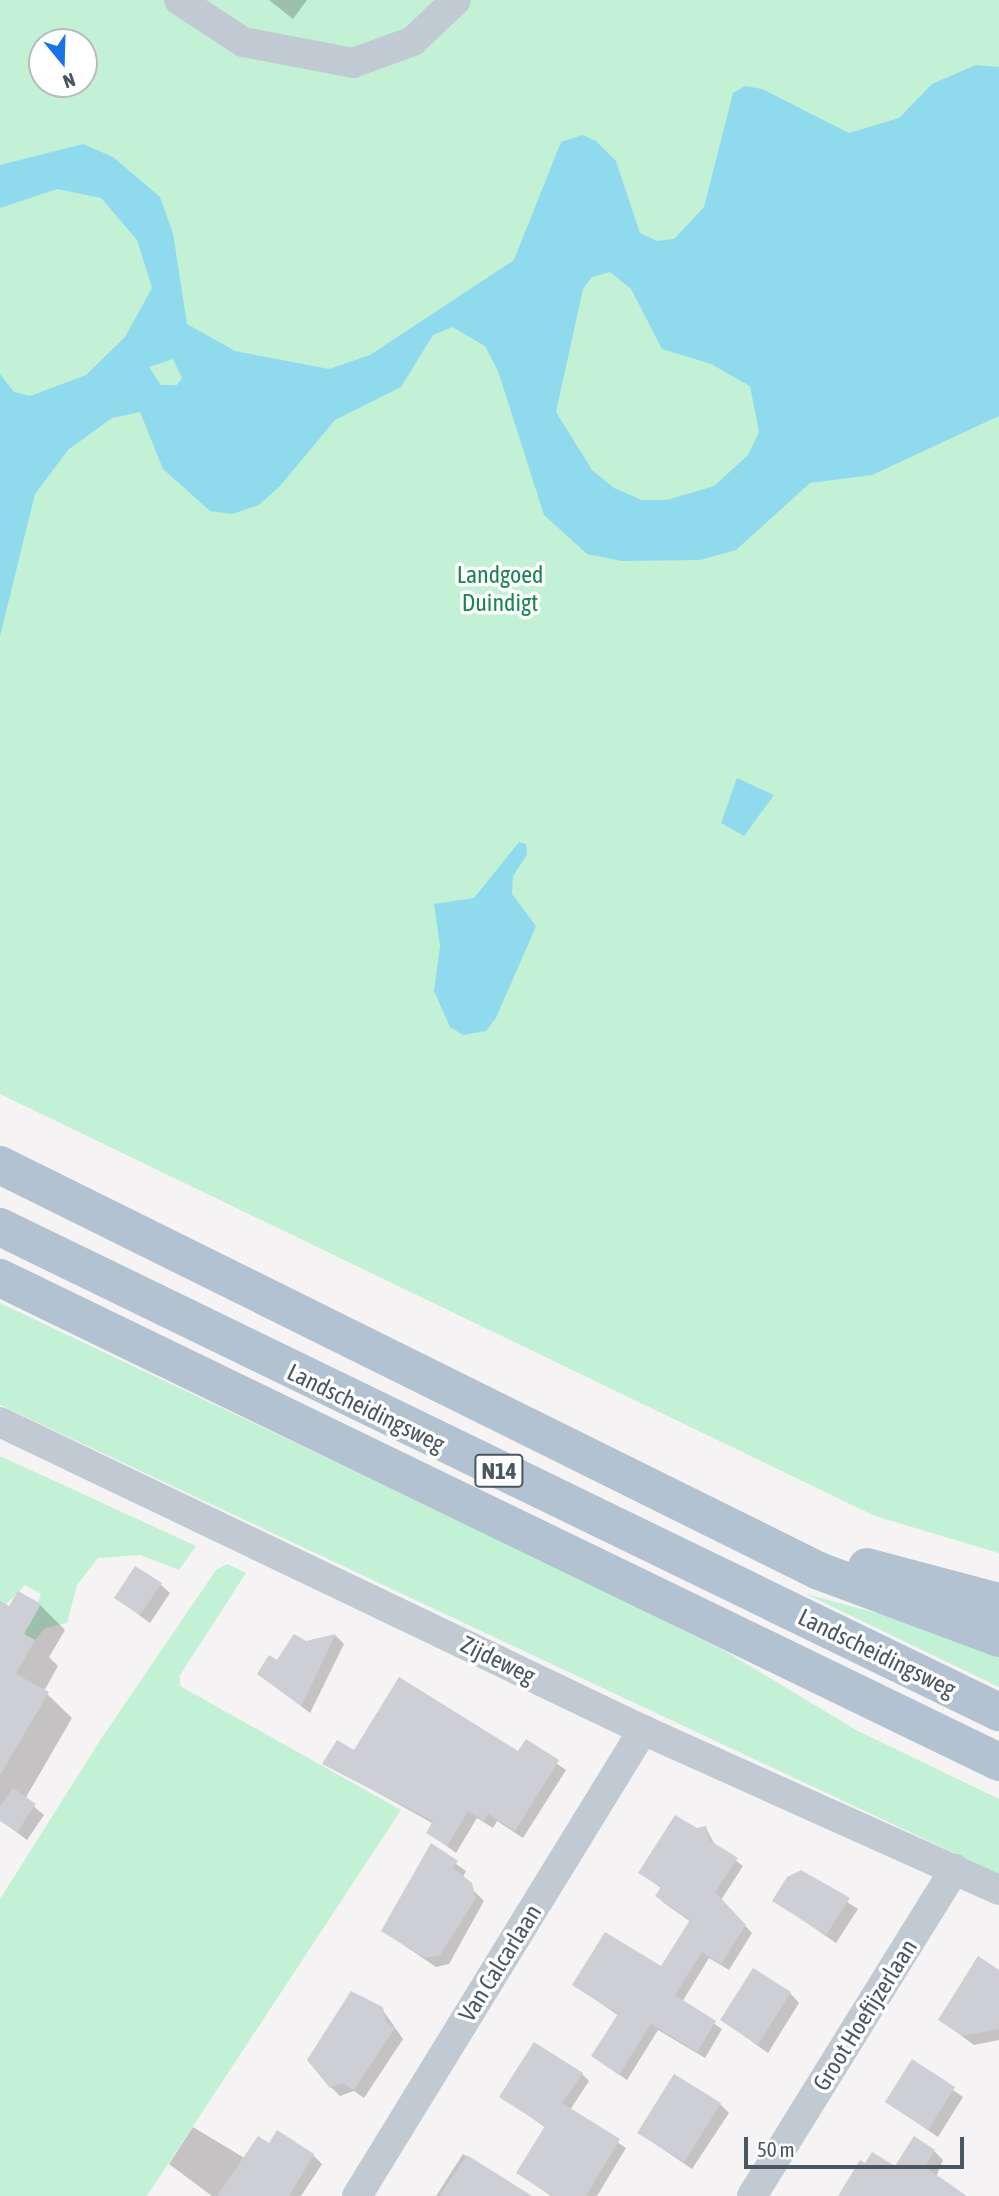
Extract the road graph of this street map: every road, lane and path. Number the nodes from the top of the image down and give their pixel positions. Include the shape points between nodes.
1 (178, 0) edge
2 (456, 0) edge
3 (0, 1165) edge
4 (0, 1227) edge
5 (0, 1278) edge
6 (0, 1422) edge
7 (735, 1524) junction
8 (999, 1602) edge
9 (999, 1638) edge
10 (999, 1712) edge
11 (643, 1730) junction
12 (999, 1762) edge
13 (955, 1869) junction
14 (999, 1890) edge
15 (357, 2196) edge
16 (752, 2196) edge

1 - 2 street via 243,43 353,63 412,41
3 - 7 main road, N14
4 - 10 main road, Landscheidingsweg / N14
5 - 12 main road, Landscheidingsweg / N14
6 - 11 street, Zijdeweg
7 - 8 main road, N14
7 - 9 main road, N14 via 854,1587
11 - 13 street, Zijdeweg
11 - 15 street, Van Calcarlaan
13 - 14 street, Zijdeweg
13 - 16 street, Groot Hoefijzerlaan

